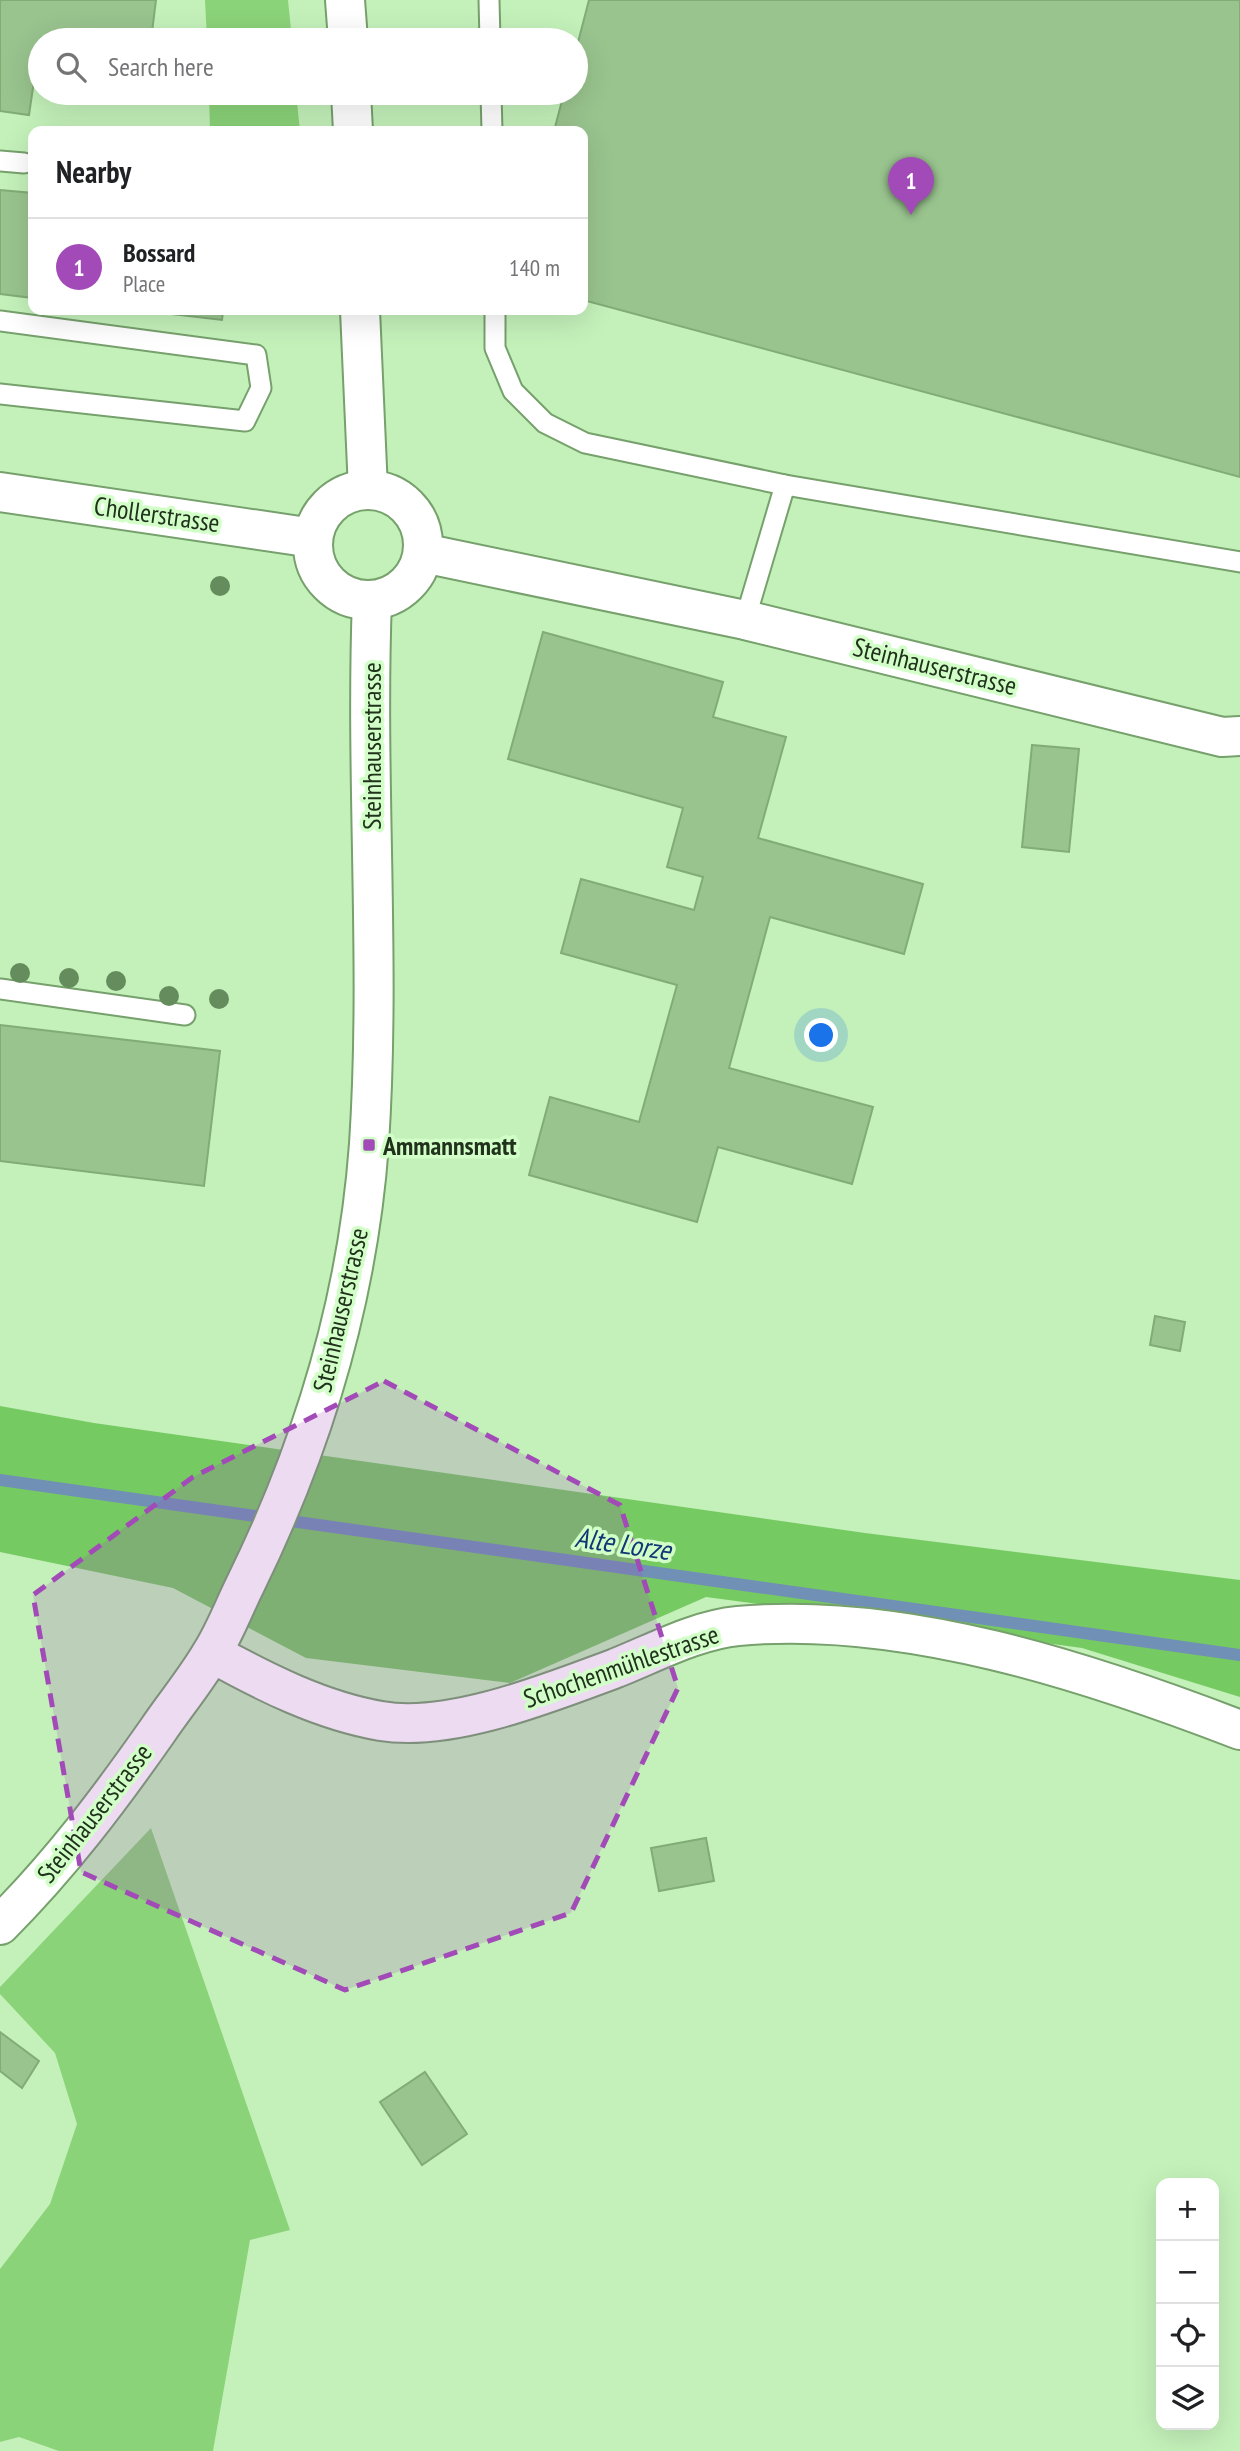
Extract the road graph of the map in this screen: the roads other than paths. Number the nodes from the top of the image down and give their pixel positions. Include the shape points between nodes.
1 (345, 0) edge
2 (489, 0) edge
3 (347, 28) edge
4 (490, 28) edge
5 (352, 105) edge
6 (491, 105) edge
7 (353, 126) edge
8 (492, 126) edge
9 (0, 161) edge
10 (24, 163) dead end
11 (360, 315) edge
12 (495, 315) edge
13 (0, 321) edge
14 (0, 394) edge
15 (785, 485) junction
16 (368, 489) junction
17 (0, 492) edge
18 (313, 538) junction
19 (423, 553) junction
20 (1240, 562) edge
21 (372, 600) junction
22 (746, 620) junction
23 (1240, 736) edge
24 (0, 989) edge
25 (185, 1015) dead end
26 (212, 1653) junction
27 (1240, 1730) edge
28 (0, 1925) edge

1 - 3 street
2 - 4 lane
5 - 7 street
6 - 8 lane
9 - 10 lane
11 - 16 street
12 - 15 lane via 495,348 513,391 545,423 585,443
13 - 14 lane via 256,355 261,388 244,421
15 - 20 lane
15 - 22 lane
16 - 18 street via 331,503
16 - 19 street via 391,495 410,508 421,529
17 - 18 street, Chollerstrasse
18 - 21 street via 315,559 325,579 341,593
19 - 21 street via 418,570 406,585 390,596
19 - 22 street, Steinhauserstrasse
21 - 26 street, Steinhauserstrasse via 369,691 375,993 361,1223 323,1394 270,1535
22 - 23 street, Steinhauserstrasse via 1222,737
24 - 25 lane
26 - 27 street, Schochenmühlestrasse via 249,1674 332,1707 383,1721 443,1720 523,1702 736,1626 845,1624 1007,1653 1158,1698
26 - 28 street, Steinhauserstrasse via 99,1814

